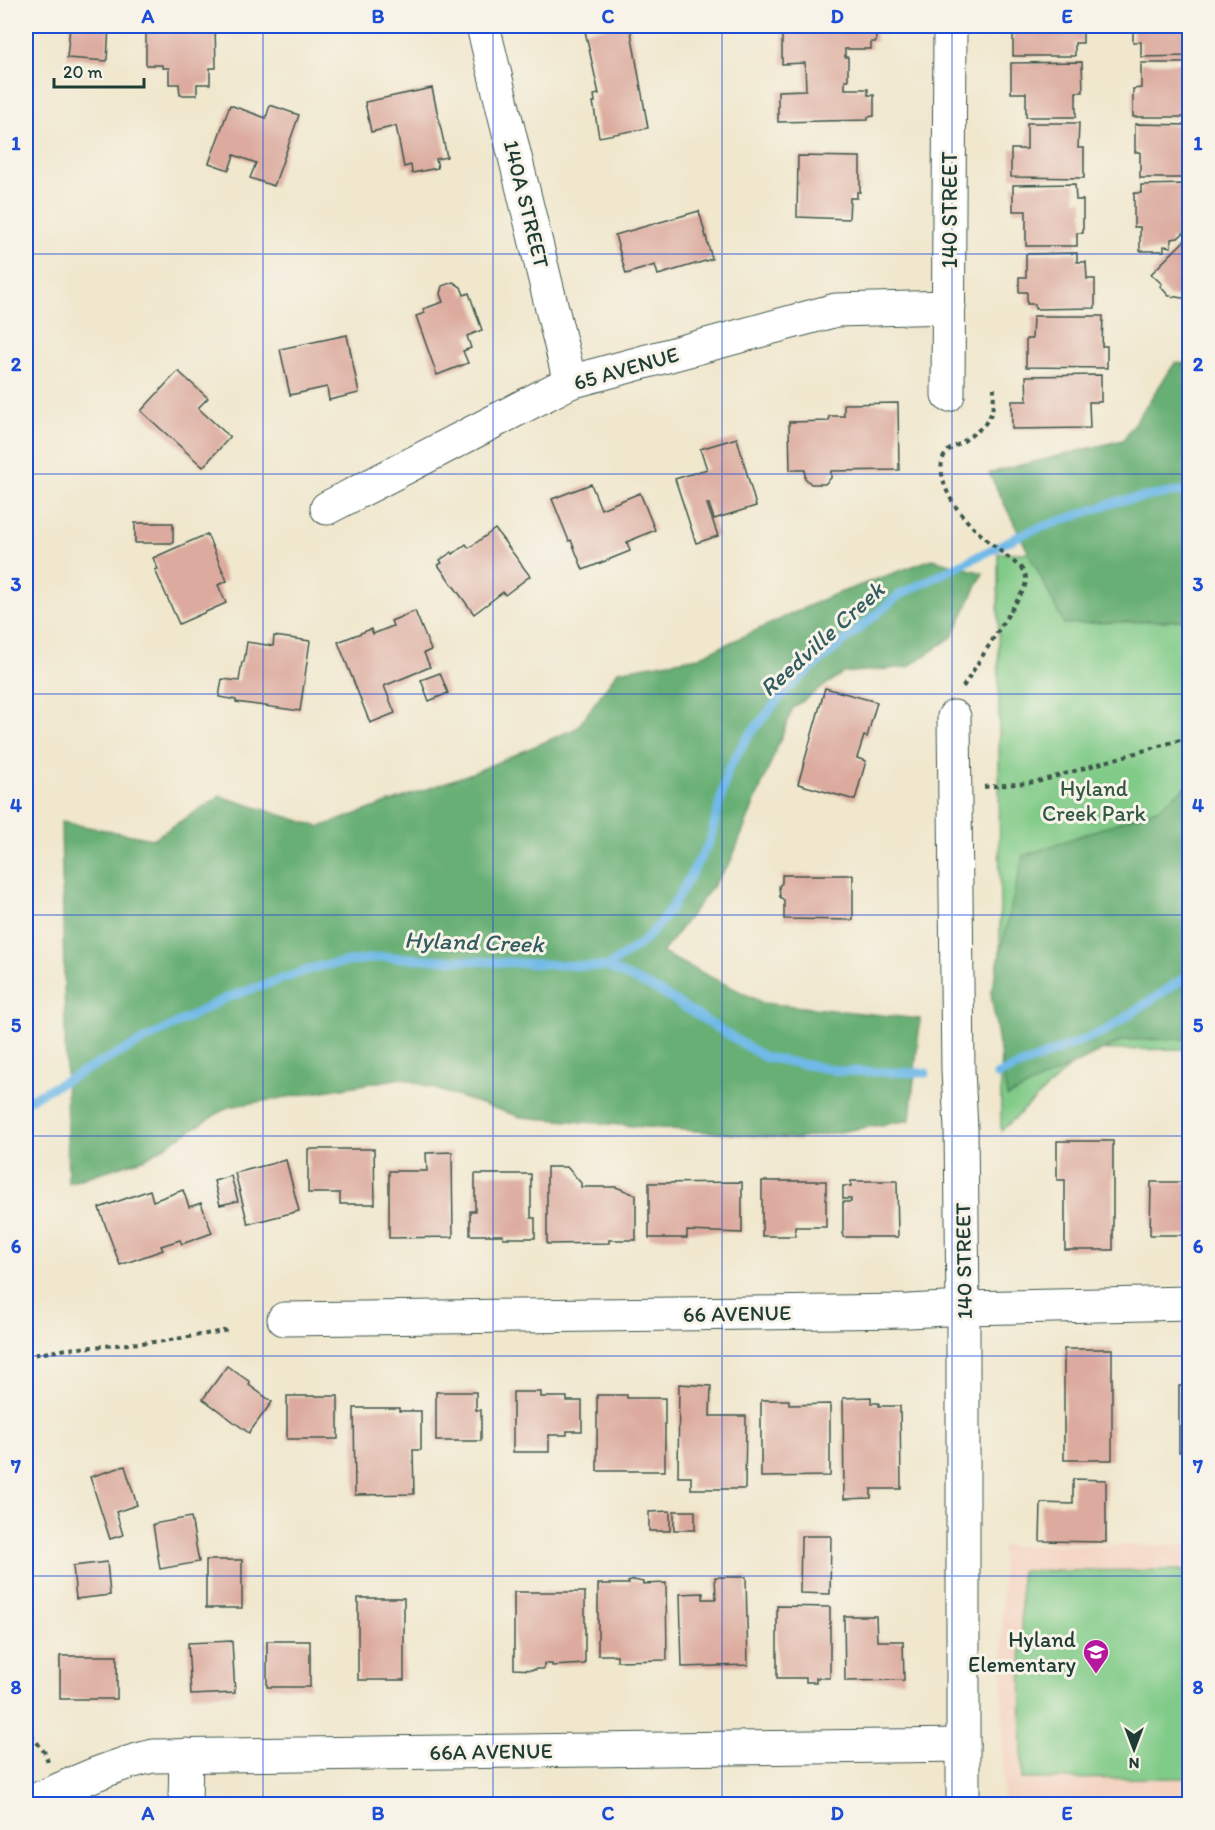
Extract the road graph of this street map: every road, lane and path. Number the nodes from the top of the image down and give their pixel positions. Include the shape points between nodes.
1 (483, 26) edge
2 (950, 26) edge
3 (949, 307) junction
4 (570, 382) junction
5 (994, 388) dead end
6 (948, 395) dead end
7 (327, 508) dead end
8 (954, 717) joint
9 (1190, 737) edge
10 (984, 787) dead end
11 (1190, 1303) edge
12 (963, 1308) junction
13 (284, 1319) dead end
14 (229, 1330) dead end
15 (26, 1356) edge
16 (26, 1728) edge
17 (963, 1745) junction
18 (186, 1755) junction
19 (50, 1769) dead end
20 (27, 1804) edge
21 (185, 1804) edge
22 (963, 1804) edge

1 - 4 street, 140A STREET
2 - 3 street, 140 STREET
3 - 4 street, 65 AVENUE via 836,310
3 - 6 street, 140 STREET
4 - 7 street, 65 AVENUE
5 - 8 path via 991,418 947,452 941,461 942,473 948,493 965,518 1026,574 1027,581 959,693
8 - 12 street, 140 STREET
9 - 10 path via 1037,782
11 - 12 street, 66 AVENUE
12 - 13 street, 66 AVENUE
12 - 17 street, 140 STREET
14 - 15 path
16 - 19 path via 45,1753
17 - 18 street, 66A AVENUE
17 - 22 street, 140 STREET
18 - 20 street, 66A AVENUE via 153,1756 124,1763
18 - 21 street

